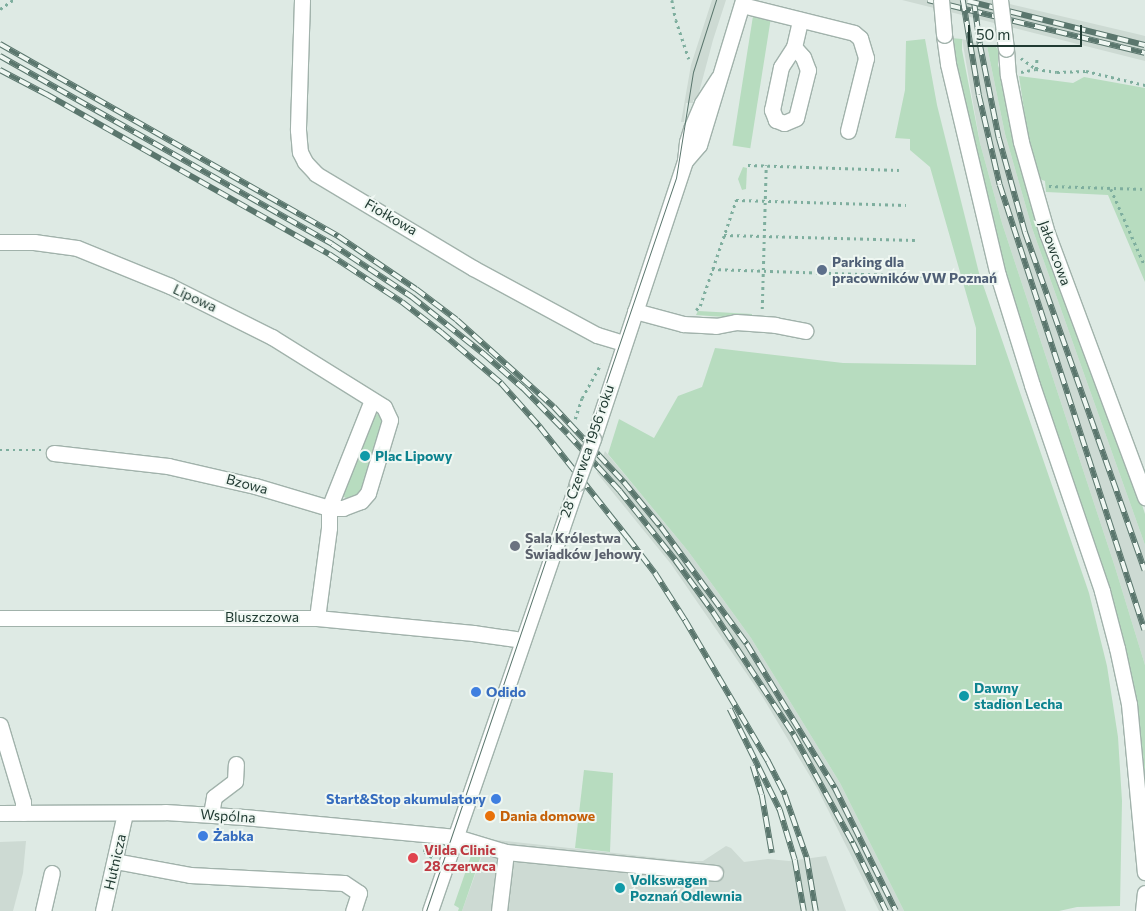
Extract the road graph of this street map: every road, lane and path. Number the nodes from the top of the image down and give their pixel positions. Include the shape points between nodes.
1 (13, 0) edge
2 (302, 0) edge
3 (672, 0) edge
4 (941, 0) edge
5 (1000, 0) edge
6 (742, 2) edge
7 (0, 9) edge
8 (800, 20) junction
9 (794, 47) dead end
10 (1037, 56) dead end
11 (689, 59) dead end
12 (1036, 69) junction
13 (1008, 75) junction
14 (1145, 85) edge
15 (848, 132) dead end
16 (748, 165) dead end
17 (766, 166) junction
18 (899, 170) dead end
19 (1033, 186) junction
20 (1111, 189) junction
21 (1145, 189) edge
22 (765, 201) junction
23 (906, 205) dead end
24 (724, 235) junction
25 (765, 236) junction
26 (915, 240) dead end
27 (0, 242) edge
28 (1145, 266) edge
29 (712, 269) junction
30 (764, 271) junction
31 (925, 276) dead end
32 (635, 311) junction
33 (694, 313) dead end
34 (762, 324) junction
35 (716, 326) junction
36 (624, 343) junction
37 (604, 362) dead end
38 (372, 400) junction
39 (575, 419) dead end
40 (0, 450) edge
41 (54, 453) joint
42 (1145, 497) edge
43 (328, 508) junction
44 (0, 618) edge
45 (317, 618) junction
46 (522, 640) junction
47 (0, 725) edge
48 (236, 764) dead end
49 (0, 813) edge
50 (24, 813) junction
51 (125, 813) junction
52 (211, 814) junction
53 (456, 837) junction
54 (425, 852) dead end
55 (506, 852) junction
56 (435, 859) dead end
57 (115, 862) junction
58 (1145, 872) edge
59 (52, 873) dead end
60 (715, 873) dead end
61 (1145, 893) edge
62 (42, 911) edge
63 (103, 911) edge
64 (353, 911) edge
65 (430, 911) edge
66 (499, 911) edge
67 (1143, 911) edge

1 - 7 path
2 - 36 street, Fiołkowa via 298,130 300,152 316,174 473,268 597,335
3 - 11 path
4 - 58 street, bridge via 948,64 998,275 1102,590 1117,648 1129,704
5 - 13 street, Jałowcowa, bridge
6 - 8 street
6 - 32 street, 28 Czerwca 1956 roku via 718,78 691,129 685,161
8 - 9 street
8 - 15 street via 854,33 864,44 866,58
10 - 12 path
12 - 13 path
12 - 14 path via 1086,71
13 - 19 street, Jałowcowa
16 - 17 path
17 - 18 path
17 - 22 path
19 - 20 path
19 - 42 street, Jałowcowa via 1047,233
20 - 21 path
20 - 28 path
22 - 23 path
22 - 24 path via 736,200
22 - 25 path
24 - 25 path
24 - 29 path
25 - 26 path
25 - 30 path
27 - 38 street, Lipowa via 34,242 77,248 170,286 272,337
29 - 30 path
29 - 33 path via 700,306
30 - 31 path
30 - 34 path
32 - 35 street via 670,322
32 - 36 street, 28 Czerwca 1956 roku
34 - 35 street via 736,322
34 - 35 street via 805,331 764,333 725,330
36 - 46 street, 28 Czerwca 1956 roku, bridge
37 - 39 path via 598,367 582,398
38 - 43 street
38 - 43 street via 384,407 390,420 368,493 352,507
40 - 41 path via 47,450
41 - 43 street, Bzowa via 126,460 208,474
43 - 45 street via 329,528
44 - 45 street, Bluszczowa
45 - 46 street, Bluszczowa via 473,632
46 - 53 street, 28 Czerwca 1956 roku
47 - 50 street via 24,802
48 - 52 street via 235,781 214,796
49 - 50 street, Wspólna
50 - 51 street, Wspólna
51 - 52 street, Wspólna
51 - 57 street, Hutnicza
52 - 53 street, Wspólna
53 - 55 street, Wspólna
53 - 65 street, 28 Czerwca 1956 roku
54 - 56 path
55 - 60 street, Wspólna
55 - 66 street
57 - 63 street, Hutnicza
57 - 64 street via 190,875 344,883 359,893
59 - 62 street
61 - 67 street

